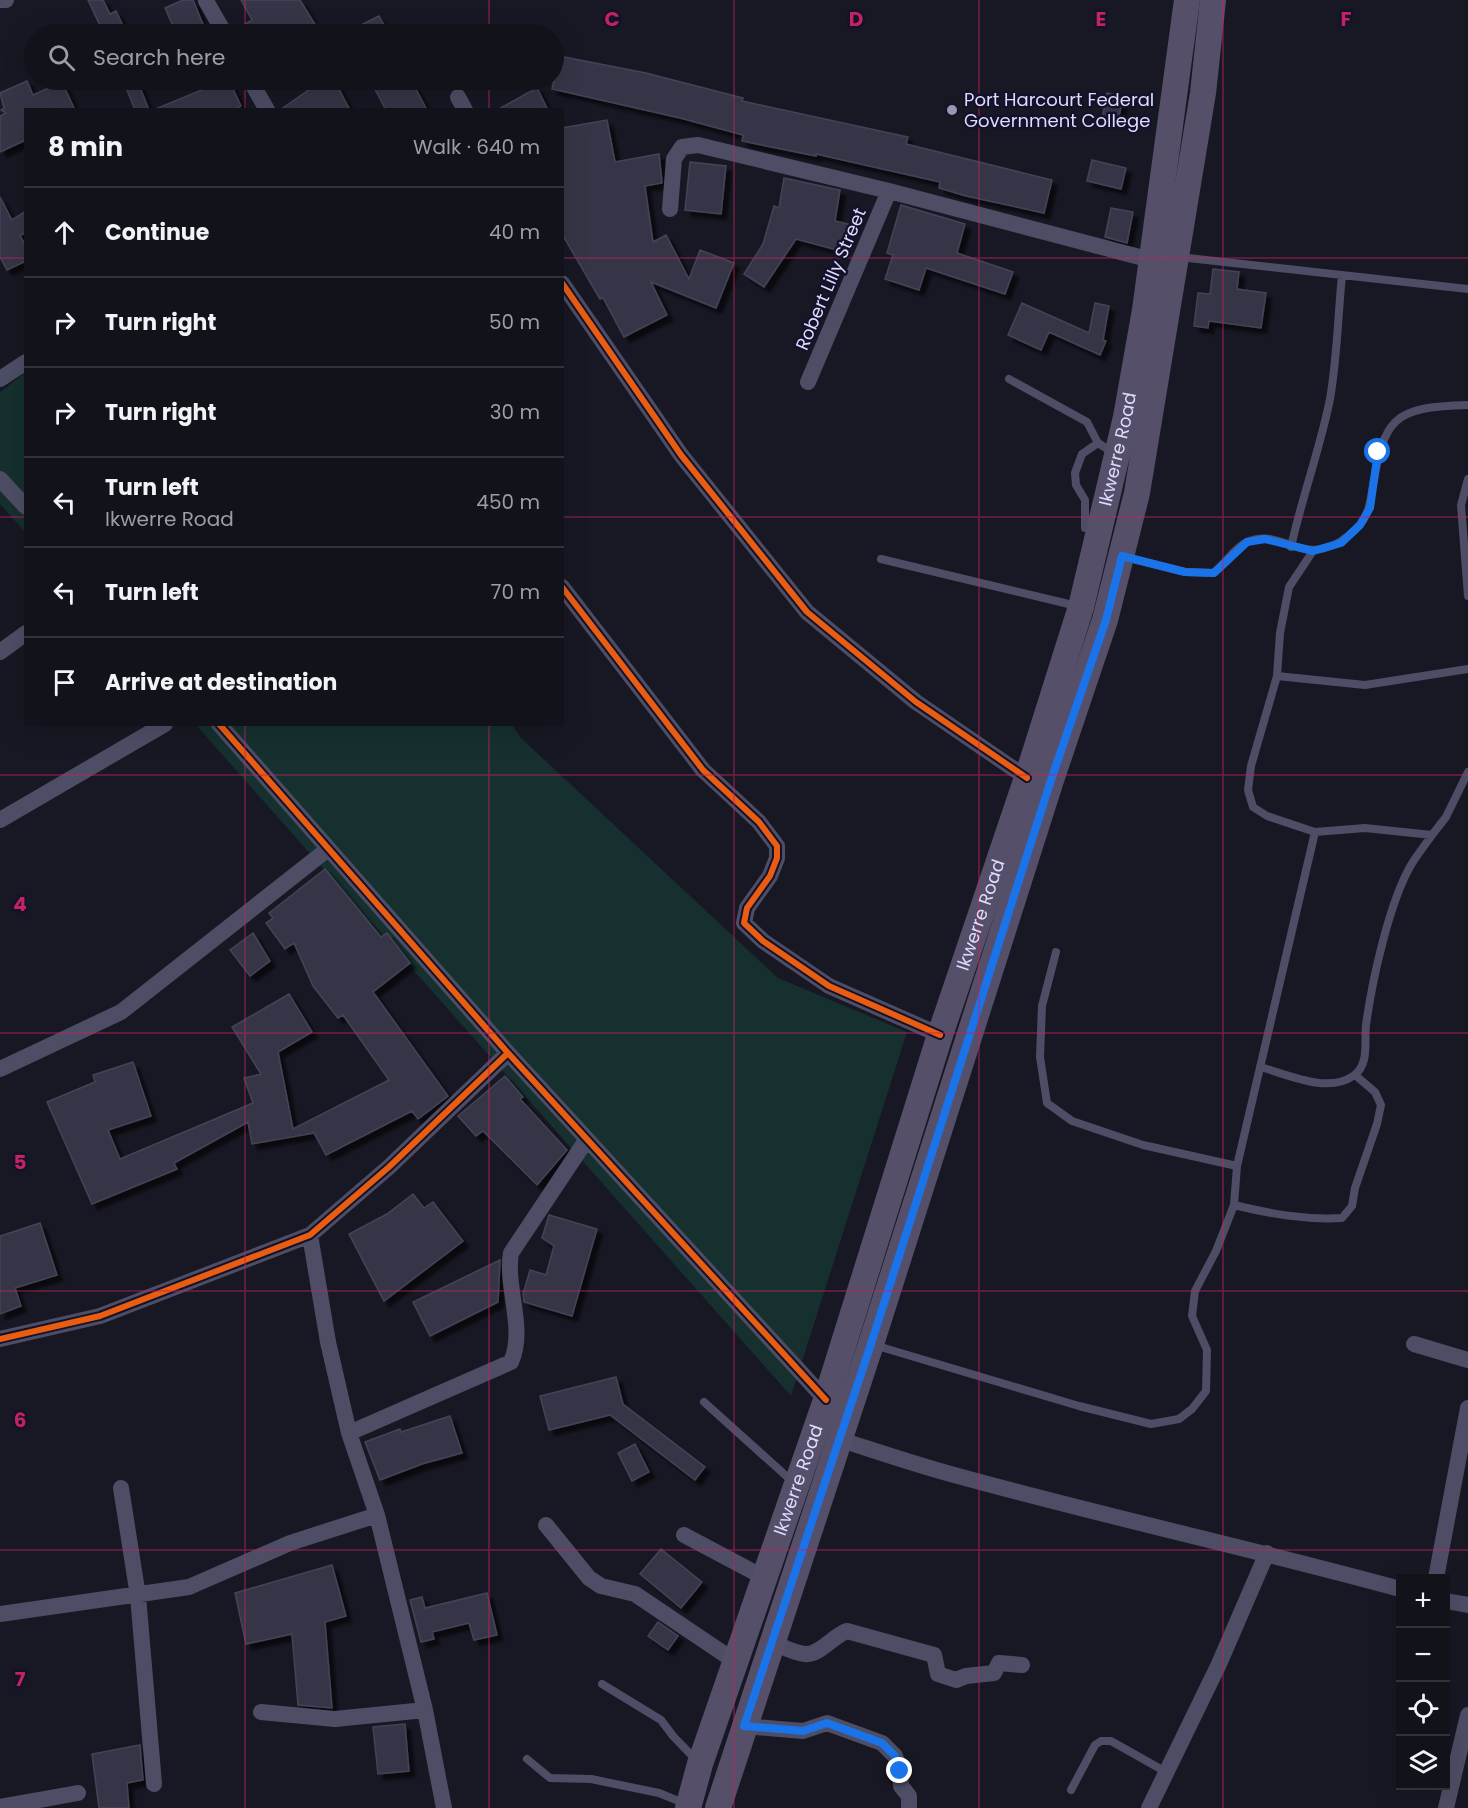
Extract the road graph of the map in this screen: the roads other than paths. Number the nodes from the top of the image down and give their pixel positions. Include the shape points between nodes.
1 (0, 0) edge
2 (6, 0) edge
3 (1186, 0) edge
4 (1213, 0) edge
5 (206, 2) dead end
6 (219, 24) edge
7 (256, 90) edge
8 (266, 108) edge
9 (889, 191) junction
10 (670, 209) dead end
11 (1163, 258) junction
12 (1342, 275) junction
13 (564, 286) edge
14 (1468, 289) edge
15 (24, 363) edge
16 (0, 379) edge
17 (1010, 379) dead end
18 (808, 382) dead end
19 (1468, 405) edge
20 (1108, 449) junction
21 (0, 479) edge
22 (1468, 480) edge
23 (24, 505) edge
24 (1085, 528) dead end
25 (1291, 547) junction
26 (1313, 551) junction
27 (1122, 556) junction
28 (881, 559) dead end
29 (564, 590) edge
30 (1468, 596) edge
31 (1081, 607) junction
32 (24, 634) edge
33 (0, 652) edge
34 (1468, 669) edge
35 (1277, 676) junction
36 (162, 726) edge
37 (221, 726) edge
38 (1468, 772) edge
39 (1027, 778) junction
40 (0, 820) edge
41 (1315, 832) junction
42 (1432, 835) junction
43 (328, 849) junction
44 (1056, 952) dead end
45 (940, 1035) junction
46 (508, 1053) junction
47 (1260, 1067) junction
48 (0, 1069) edge
49 (1355, 1075) junction
50 (587, 1139) junction
51 (1237, 1166) junction
52 (1234, 1205) junction
53 (310, 1234) junction
54 (0, 1340) edge
55 (871, 1344) junction
56 (1414, 1344) dead end
57 (1468, 1360) edge
58 (826, 1400) junction
59 (704, 1402) dead end
60 (1468, 1408) edge
61 (350, 1432) junction
62 (838, 1439) junction
63 (797, 1486) junction
64 (122, 1488) dead end
65 (377, 1515) junction
66 (546, 1525) dead end
67 (684, 1535) dead end
68 (1267, 1553) junction
69 (1437, 1574) edge
70 (765, 1578) junction
71 (1396, 1589) edge
72 (138, 1596) junction
73 (1450, 1602) edge
74 (1468, 1605) edge
75 (0, 1614) edge
76 (772, 1643) junction
77 (736, 1662) junction
78 (1022, 1665) dead end
79 (602, 1684) dead end
80 (425, 1710) junction
81 (261, 1712) dead end
82 (1468, 1715) edge
83 (744, 1726) junction
84 (527, 1759) dead end
85 (700, 1764) junction
86 (1166, 1772) junction
87 (154, 1784) dead end
88 (1071, 1790) dead end
89 (78, 1793) dead end
90 (689, 1806) edge
91 (0, 1807) edge
92 (444, 1808) edge
93 (718, 1808) edge
94 (909, 1808) edge
95 (1149, 1808) edge
96 (1446, 1808) edge

1 - 2 street
3 - 11 main road, Ikwerre Road
4 - 11 main road, Ikwerre Road via 1203,93
5 - 6 street
7 - 8 street
9 - 10 street via 698,145 682,147 674,159
9 - 11 street
9 - 18 street, Robert Lilly Street
11 - 12 lane
11 - 20 main road, Ikwerre Road
11 - 27 main road, Ikwerre Road via 1137,493
12 - 14 lane
12 - 25 lane via 1330,397
13 - 39 street via 681,455 807,612 916,702
15 - 16 street
17 - 20 lane via 1087,422
19 - 26 lane via 1438,405 1397,419 1385,432 1378,452 1370,508 1360,525 1341,543
20 - 24 lane via 1082,454 1075,473 1076,485 1085,500
20 - 31 main road, Ikwerre Road
21 - 23 street
22 - 30 lane via 1461,505
25 - 26 lane
25 - 27 lane via 1265,539 1247,542 1214,573 1185,572
26 - 35 lane via 1289,587
27 - 55 main road, Ikwerre Road via 1106,620 1047,791
28 - 31 lane
29 - 45 street via 703,770 759,822 777,846 770,876 747,908 744,923 763,941 829,986
31 - 39 main road, Ikwerre Road
32 - 33 street
34 - 35 lane via 1365,685
35 - 41 lane via 1248,790 1253,807 1267,816
36 - 40 street
37 - 43 street
38 - 42 lane via 1446,817
39 - 45 main road, Ikwerre Road
41 - 42 lane via 1365,828
41 - 47 lane
42 - 49 lane via 1410,866 1392,909 1366,1026 1365,1059
43 - 46 street
43 - 48 street via 121,1012
44 - 51 lane via 1042,1017 1040,1058 1047,1103 1072,1122 1143,1145
45 - 58 main road, Ikwerre Road
46 - 50 street
46 - 53 street via 389,1167
47 - 49 lane via 1328,1083
47 - 51 lane
49 - 52 lane via 1376,1092 1381,1105 1352,1206 1342,1218 1275,1215
50 - 58 street
50 - 61 street via 511,1253 508,1267 516,1338 512,1362
51 - 52 lane
52 - 55 lane via 1195,1291 1192,1316 1207,1350 1206,1391 1179,1419 1151,1424
53 - 54 street via 100,1316
53 - 61 street via 328,1342
55 - 62 main road, Ikwerre Road
56 - 57 street
58 - 63 main road, Ikwerre Road
59 - 63 lane
60 - 69 street
61 - 65 street
62 - 68 street via 966,1479
62 - 76 main road, Ikwerre Road
63 - 70 main road, Ikwerre Road
64 - 72 street
65 - 72 street via 290,1544 189,1587
65 - 80 street
66 - 77 street via 589,1578 601,1586 635,1594
67 - 70 street
68 - 71 street
68 - 86 street via 1220,1664
70 - 77 main road, Ikwerre Road
72 - 75 street
72 - 87 street
73 - 74 street
76 - 78 street via 805,1654 847,1631 934,1655 938,1674 956,1680 994,1673 999,1663
76 - 83 main road, Ikwerre Road
77 - 85 main road, Ikwerre Road
79 - 85 lane via 661,1720
80 - 81 street via 335,1719
80 - 92 street
82 - 96 street
83 - 93 main road, Ikwerre Road
83 - 94 street via 803,1731 827,1723 882,1743 895,1756 901,1786 909,1796
84 - 90 lane via 550,1778 591,1779 659,1794
85 - 90 main road, Ikwerre Road
86 - 88 lane via 1111,1741 1101,1741 1095,1745
86 - 95 street
89 - 91 street

